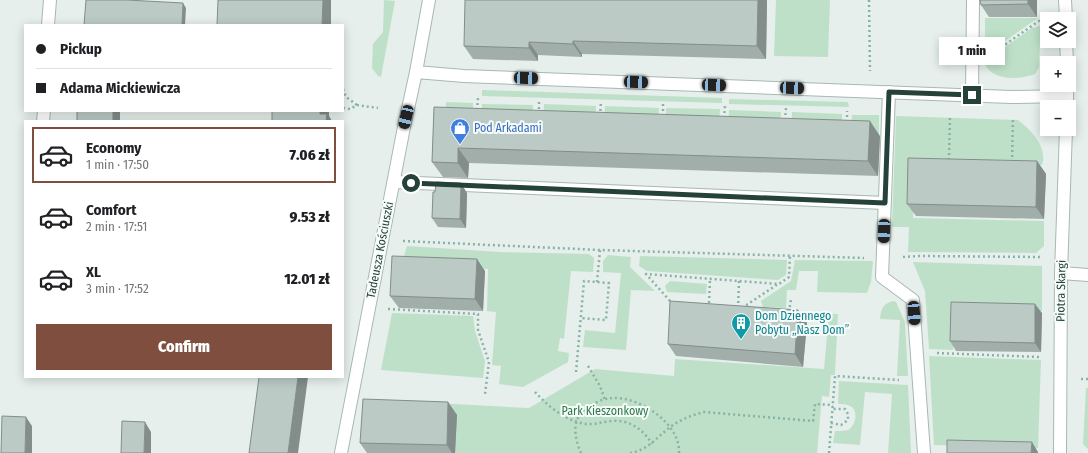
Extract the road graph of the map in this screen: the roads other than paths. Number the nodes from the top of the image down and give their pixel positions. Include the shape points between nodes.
1 (50, 0) edge
2 (429, 0) edge
3 (973, 0) edge
4 (1065, 0) edge
5 (1066, 12) edge
6 (48, 24) edge
7 (416, 72) junction
8 (889, 92) junction
9 (972, 95) junction
10 (1067, 96) edge
11 (1066, 136) edge
12 (394, 182) junction
13 (885, 203) junction
14 (1061, 273) junction
15 (1088, 275) edge
16 (341, 453) edge
17 (924, 453) edge
18 (1060, 453) edge

1 - 6 street
2 - 7 street, Tadeusza Kościuszki
3 - 9 street
4 - 5 street
7 - 8 street
7 - 12 street, Tadeusza Kościuszki
8 - 9 street
8 - 13 street
9 - 10 street
11 - 14 street, Piotra Skargi
12 - 13 street
12 - 16 street, Tadeusza Kościuszki
13 - 17 street via 882,277 913,300
14 - 15 street
14 - 18 street, Piotra Skargi

